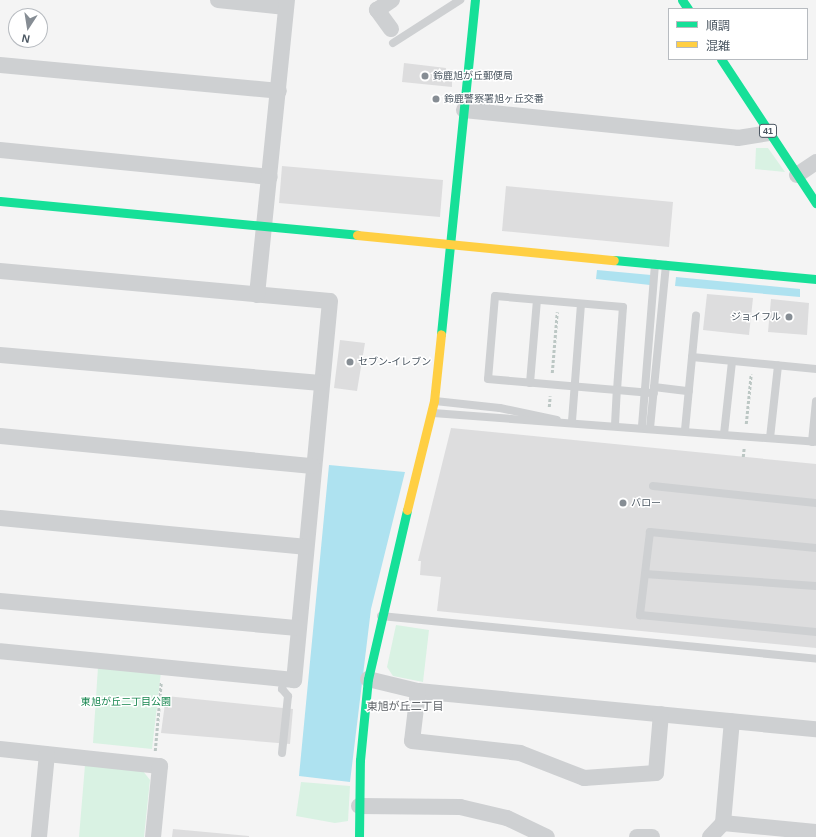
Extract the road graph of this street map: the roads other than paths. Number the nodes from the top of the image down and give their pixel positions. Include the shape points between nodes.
1 (218, 0) edge
2 (392, 0) edge
3 (460, 0) edge
4 (475, 0) edge
5 (287, 3) edge
6 (392, 36) joint
7 (722, 60) edge
8 (0, 65) edge
9 (279, 91) junction
10 (464, 110) junction
11 (769, 133) junction
12 (0, 150) edge
13 (816, 162) edge
14 (797, 175) junction
15 (270, 177) junction
16 (0, 201) edge
17 (816, 203) edge
18 (264, 226) junction
19 (452, 245) junction
20 (655, 264) junction
21 (666, 265) junction
22 (0, 271) edge
23 (816, 279) edge
24 (257, 295) junction
25 (536, 300) junction
26 (581, 304) junction
27 (696, 316) dead end
28 (0, 355) edge
29 (692, 357) junction
30 (732, 361) junction
31 (778, 365) junction
32 (816, 369) edge
33 (321, 383) junction
34 (530, 383) junction
35 (575, 386) junction
36 (617, 390) junction
37 (651, 391) junction
38 (689, 391) junction
39 (434, 400) junction
40 (816, 401) edge
41 (431, 413) junction
42 (557, 420) junction
43 (572, 421) junction
44 (615, 425) junction
45 (646, 427) junction
46 (685, 430) junction
47 (724, 434) junction
48 (0, 436) edge
49 (770, 438) junction
50 (814, 442) edge
51 (313, 466) junction
52 (652, 486) dead end
53 (816, 503) edge
54 (0, 518) edge
55 (305, 547) junction
56 (816, 548) edge
57 (645, 574) junction
58 (816, 586) edge
59 (0, 601) edge
60 (380, 616) junction
61 (298, 628) junction
62 (816, 632) edge
63 (0, 651) edge
64 (816, 659) edge
65 (284, 679) junction
66 (368, 680) junction
67 (418, 691) junction
68 (661, 714) junction
69 (732, 722) junction
70 (816, 729) edge
71 (0, 749) edge
72 (282, 752) dead end
73 (47, 754) junction
74 (359, 806) junction
75 (723, 823) junction
76 (816, 832) edge
77 (39, 837) edge
78 (153, 837) edge
79 (359, 837) edge
80 (547, 837) edge
81 (637, 837) edge
82 (652, 837) edge
83 (710, 837) edge

1 - 5 street
2 - 6 street via 378,10
3 - 6 lane
4 - 10 street
5 - 9 street
7 - 11 street, 41
8 - 9 street
9 - 15 street
10 - 11 street via 738,138
10 - 19 street
11 - 14 street, 41
12 - 15 street
13 - 14 street
14 - 17 street, 41
15 - 18 street
16 - 18 street
18 - 19 street
18 - 24 street
19 - 20 street
19 - 39 street
20 - 21 street
20 - 37 lane
21 - 23 street
21 - 37 lane
22 - 24 street
24 - 33 street via 330,301
25 - 26 lane
25 - 34 lane
25 - 34 lane via 495,296 488,379
26 - 35 lane
26 - 36 lane via 623,307
27 - 29 lane
28 - 33 street
29 - 30 lane
29 - 38 lane
30 - 31 lane
30 - 47 lane
31 - 32 lane
31 - 49 lane
33 - 51 street
34 - 35 lane
35 - 36 lane
35 - 43 lane
36 - 37 lane
36 - 44 lane
37 - 38 lane
37 - 45 lane
38 - 46 lane
39 - 41 street
39 - 42 lane via 507,409
40 - 50 lane
41 - 42 lane via 546,424
41 - 60 street
42 - 43 lane
43 - 44 lane
44 - 45 lane
45 - 46 lane
46 - 47 lane
47 - 49 lane
48 - 51 street
49 - 50 lane
51 - 55 street
52 - 53 lane
54 - 55 street
55 - 61 street
56 - 57 lane via 650,532
57 - 58 lane
57 - 62 lane via 640,615
59 - 61 street
60 - 64 lane
60 - 66 street
61 - 65 street via 294,680
63 - 65 street
65 - 72 lane via 282,690 288,696
66 - 67 street
66 - 74 street
67 - 68 street
67 - 68 street via 412,741 520,753 584,778 656,773
68 - 69 street
69 - 70 street
69 - 75 street
71 - 73 street
73 - 77 street
73 - 78 street via 160,766
74 - 79 street
74 - 80 street via 460,807 507,818
75 - 76 street
75 - 83 street
81 - 82 street

